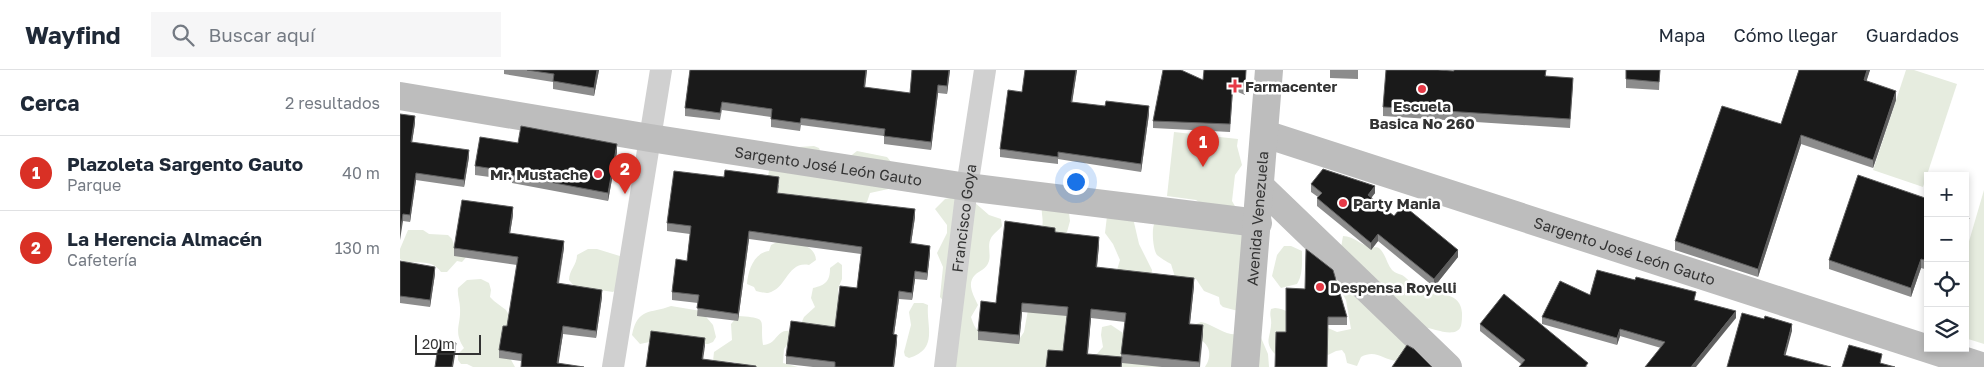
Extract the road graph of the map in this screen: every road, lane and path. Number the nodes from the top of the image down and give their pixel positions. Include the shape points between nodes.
1 (661, 70) edge
2 (985, 70) edge
3 (1269, 70) edge
4 (400, 96) edge
5 (1265, 134) junction
6 (650, 138) junction
7 (967, 187) junction
8 (1261, 187) junction
9 (1258, 223) junction
10 (613, 367) edge
11 (945, 367) edge
12 (1245, 367) edge
13 (1448, 367) edge
14 (1984, 367) edge

1 - 6 street
2 - 7 street, Francisco Goya
3 - 5 street, Avenida Venezuela
4 - 6 street, Sargento José León Gauto
5 - 8 street, Avenida Venezuela
5 - 14 street, Sargento José León Gauto
6 - 7 street, Sargento José León Gauto
6 - 10 street
7 - 9 street, Sargento José León Gauto
7 - 11 street, Francisco Goya
8 - 9 street, Avenida Venezuela
8 - 13 street
9 - 12 street, Avenida Venezuela

